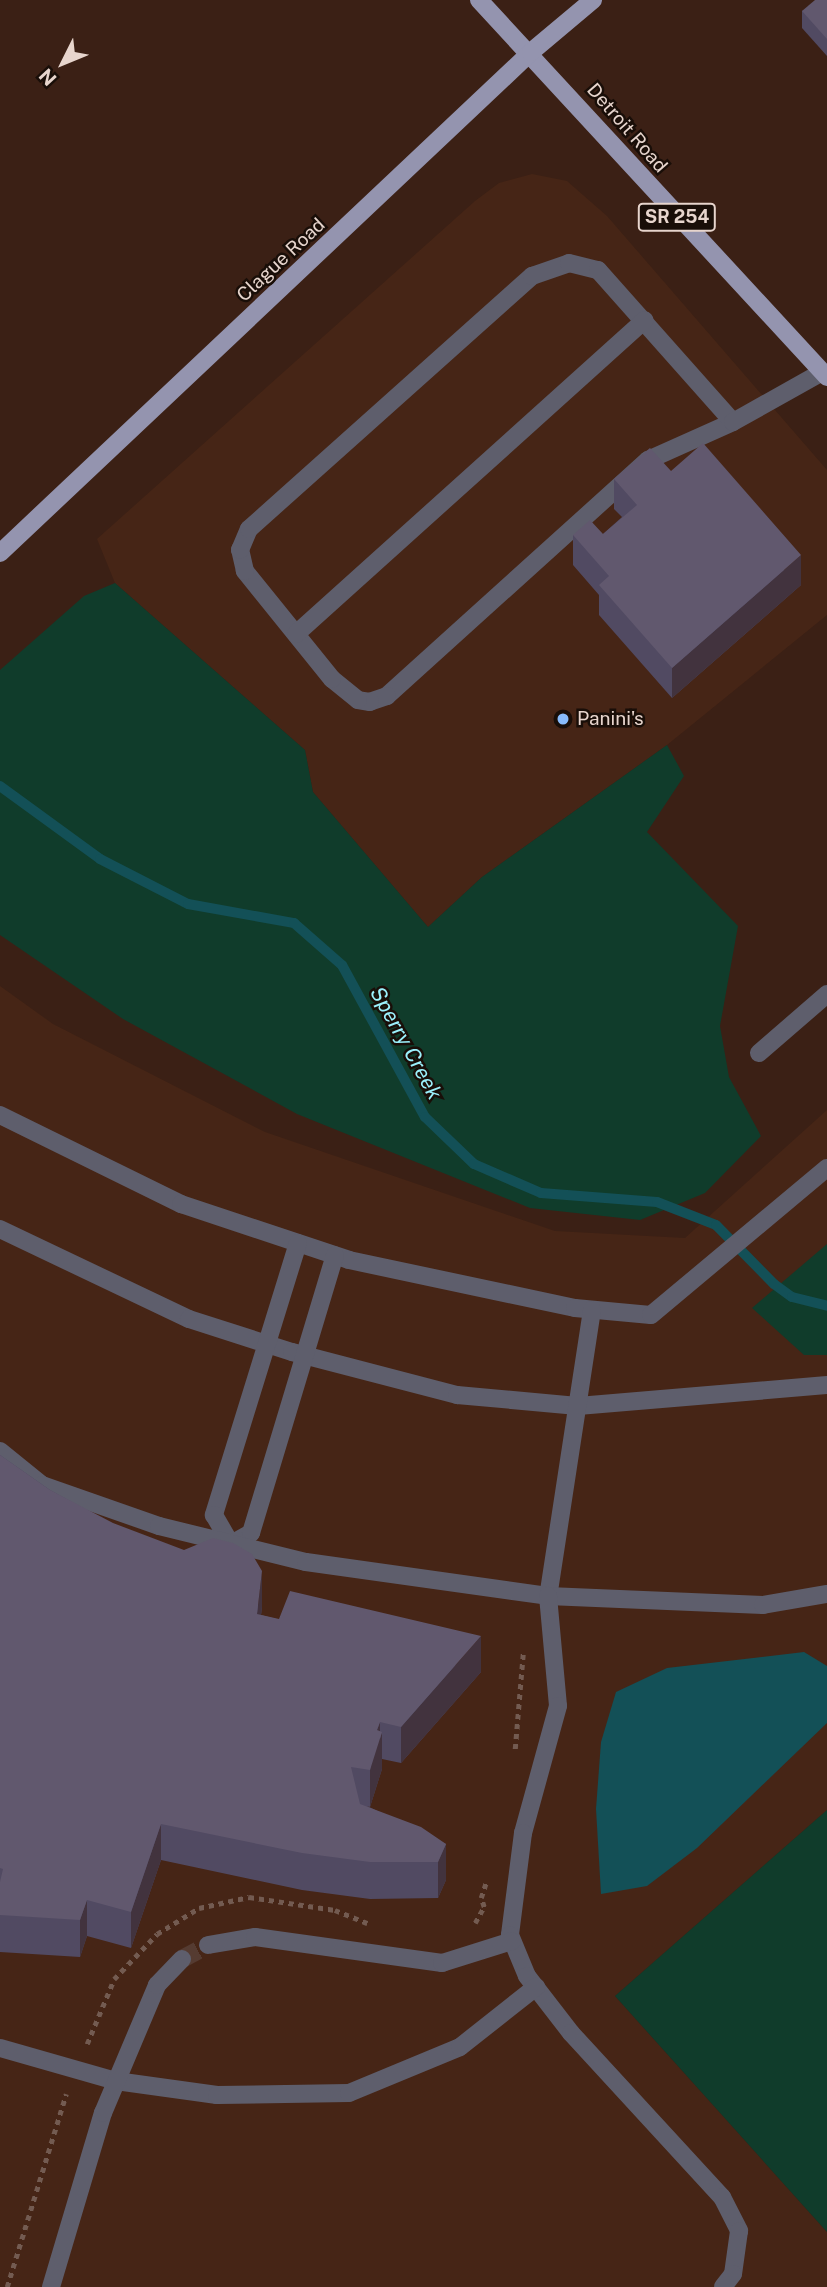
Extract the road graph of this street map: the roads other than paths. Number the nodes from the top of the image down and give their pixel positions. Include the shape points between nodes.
1 (479, 0) edge
2 (593, 0) edge
3 (531, 52) junction
4 (645, 320) junction
5 (825, 375) edge
6 (733, 422) junction
7 (0, 553) edge
8 (296, 634) junction
9 (827, 995) edge
10 (759, 1053) dead end
11 (0, 1115) edge
12 (827, 1168) edge
13 (0, 1229) edge
14 (298, 1243) junction
15 (335, 1255) junction
16 (592, 1310) junction
17 (268, 1344) junction
18 (304, 1355) junction
19 (827, 1385) edge
20 (578, 1406) junction
21 (0, 1451) edge
22 (231, 1544) junction
23 (827, 1594) edge
24 (548, 1596) junction
25 (512, 1941) junction
26 (208, 1945) tunnel mouth
27 (182, 1959) tunnel mouth
28 (536, 1987) junction
29 (0, 2048) edge
30 (116, 2081) junction
31 (51, 2287) edge
32 (723, 2287) edge

1 - 3 main road, Detroit Road / SR 254
2 - 3 main road, Clague Road
3 - 5 main road, Detroit Road / SR 254 via 716,261
3 - 7 main road, Clague Road
4 - 6 lane
4 - 8 lane
4 - 8 lane via 598,270 569,263 532,276 447,348 249,529 240,550 245,571
5 - 6 lane
6 - 8 lane via 648,460 387,696 358,700 332,679
9 - 10 lane
11 - 14 lane via 181,1204
12 - 16 lane via 651,1315
13 - 17 lane via 189,1319
14 - 15 lane
14 - 17 lane
15 - 16 lane
15 - 18 lane
16 - 20 lane
17 - 18 lane
17 - 22 lane via 214,1516
18 - 20 lane via 457,1395
18 - 22 lane via 251,1533
19 - 20 lane
20 - 24 lane
21 - 22 lane via 42,1485 159,1527
22 - 24 lane via 306,1562
23 - 24 lane via 763,1605
24 - 25 lane via 558,1706 523,1833
25 - 26 lane via 442,1963 255,1937
25 - 28 lane
27 - 30 lane via 157,1985
28 - 30 lane via 460,2048 349,2093 217,2095
28 - 32 lane via 571,2033 722,2197 738,2231 733,2274
29 - 30 lane
30 - 31 lane

